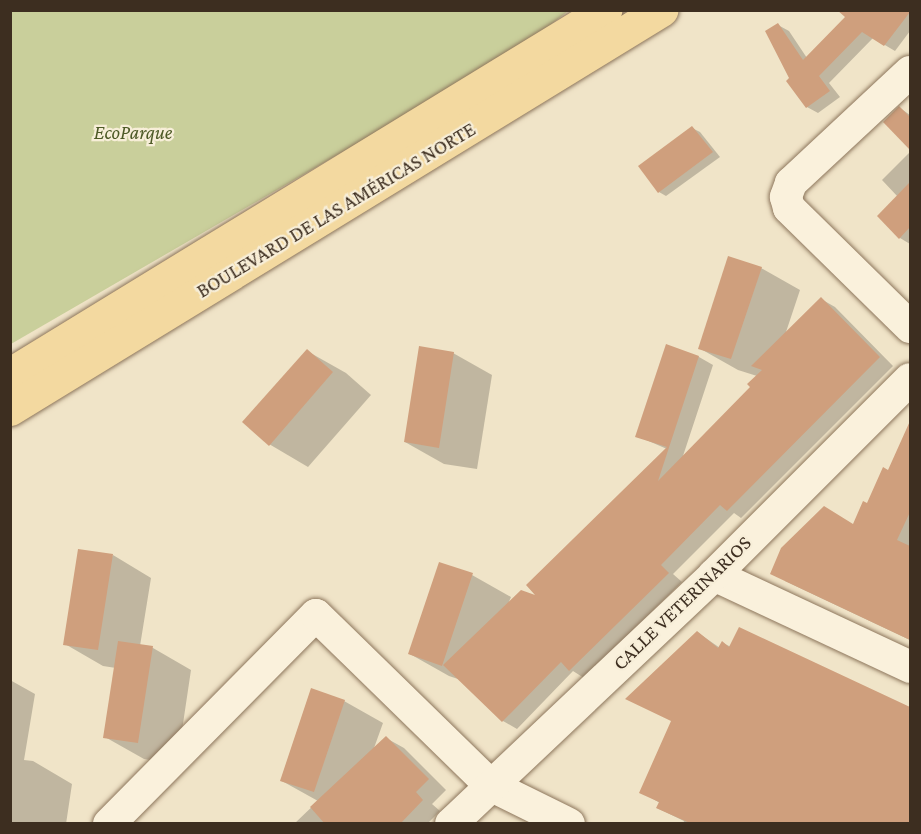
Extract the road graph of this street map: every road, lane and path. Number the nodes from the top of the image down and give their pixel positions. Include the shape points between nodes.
1 (605, 10) edge
2 (662, 10) edge
3 (910, 72) edge
4 (910, 327) edge
5 (10, 374) edge
6 (910, 379) edge
7 (10, 409) edge
8 (714, 575) junction
9 (910, 667) edge
10 (490, 785) junction
11 (109, 824) edge
12 (451, 824) edge
13 (569, 824) edge

1 - 5 main road, BOULEVARD DE LAS AMÉRICAS NORTE
2 - 7 main road, BOULEVARD DE LAS AMÉRICAS NORTE
3 - 4 street via 791,183 786,197 789,208
6 - 8 street, CALLE VETERINARIOS
8 - 9 street
8 - 10 street, CALLE VETERINARIOS
10 - 11 street via 316,615
10 - 12 street, CALLE VETERINARIOS
10 - 13 street

